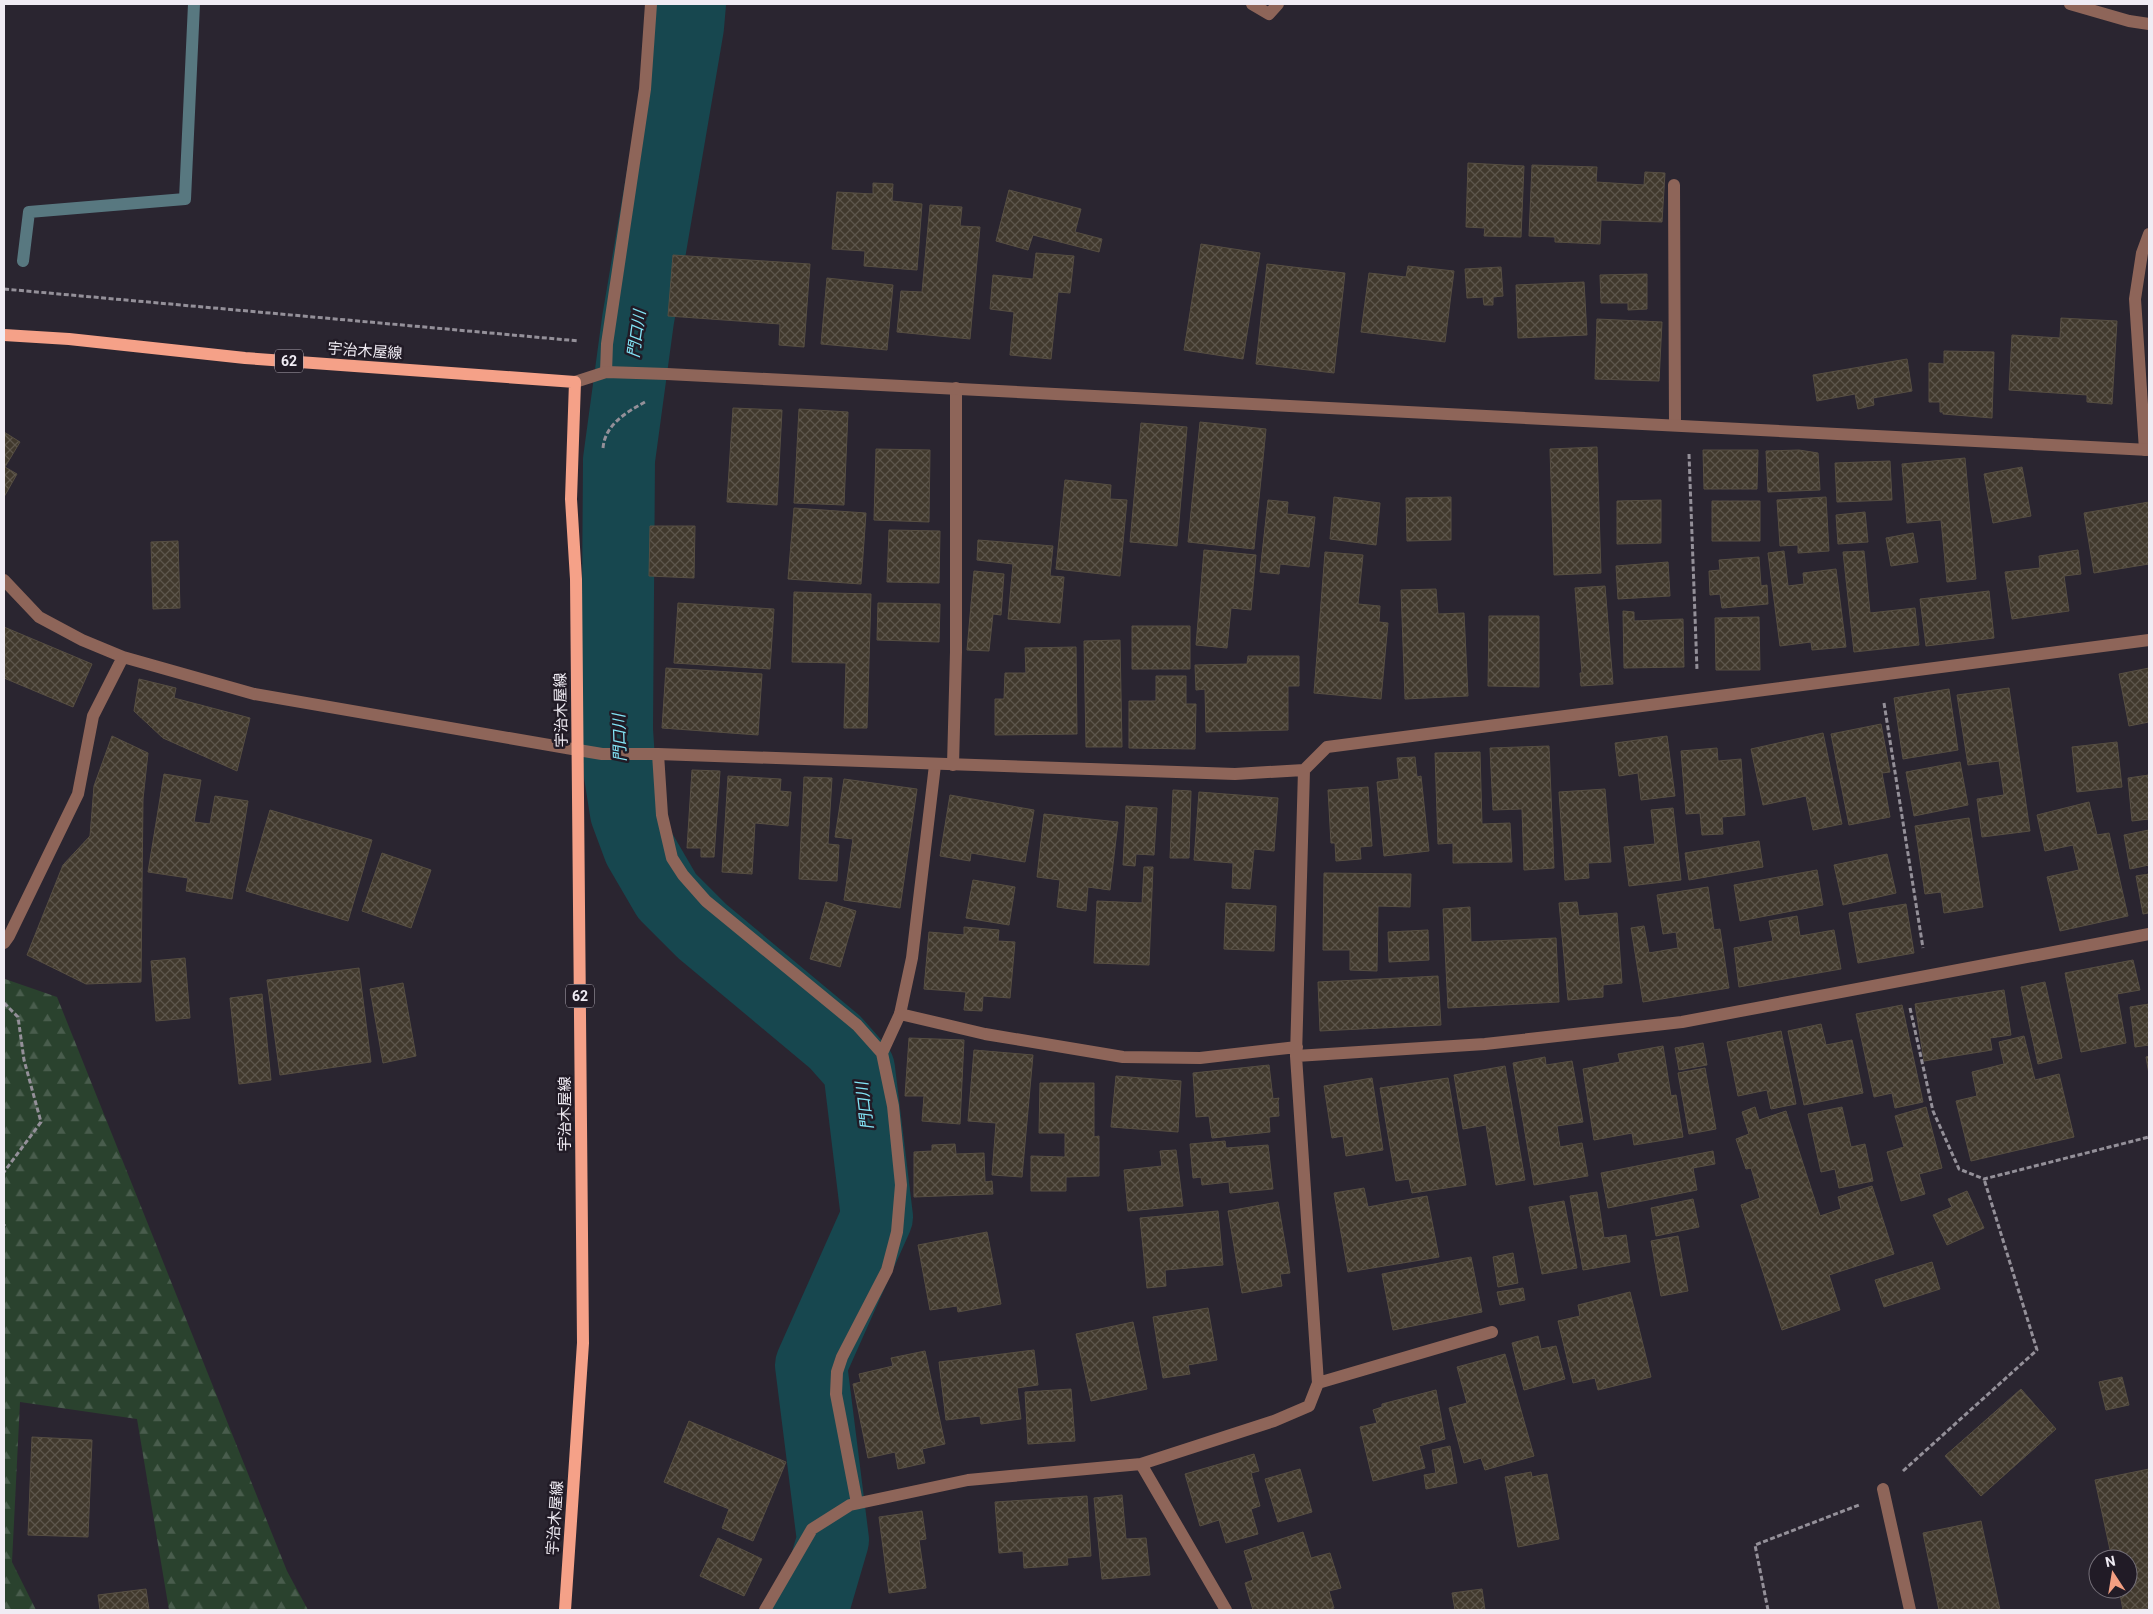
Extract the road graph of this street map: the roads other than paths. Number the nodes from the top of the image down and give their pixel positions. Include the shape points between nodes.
1 (651, 4) edge
2 (1252, 4) edge
3 (1278, 4) edge
4 (2070, 4) edge
5 (2149, 24) edge
6 (1674, 185) dead end
7 (2149, 234) edge
8 (4, 335) edge
9 (606, 372) junction
10 (575, 382) junction
11 (956, 388) junction
12 (1675, 424) junction
13 (2147, 450) edge
14 (4, 580) edge
15 (2149, 640) edge
16 (123, 657) junction
17 (578, 750) junction
18 (653, 754) junction
19 (935, 764) junction
20 (953, 765) junction
21 (1304, 770) junction
22 (2149, 934) edge
23 (4, 943) edge
24 (900, 1014) junction
25 (1297, 1051) junction
26 (882, 1053) junction
27 (1492, 1332) dead end
28 (1318, 1383) junction
29 (1141, 1464) junction
30 (1883, 1489) road end
31 (853, 1504) junction
32 (565, 1610) edge
33 (764, 1610) edge
34 (1226, 1610) edge
35 (1910, 1610) edge

1 - 9 street via 645,89 607,344
2 - 3 street via 1269,14
4 - 5 street
6 - 12 street
7 - 13 street via 2142,253 2135,299
8 - 10 main road, 宇治木屋線 / 62 via 245,358
9 - 10 street
9 - 11 street
10 - 17 main road, 宇治木屋線 / 62 via 571,499 576,580
11 - 12 street
11 - 20 street
12 - 13 street
14 - 16 street via 39,617
15 - 21 street via 1327,747
16 - 17 street via 254,694
16 - 23 street via 93,716 78,794
17 - 18 street via 606,754
17 - 32 main road, 宇治木屋線 / 62 via 583,1343
18 - 19 street
18 - 26 street via 672,858 683,875 706,901 857,1025
19 - 20 street
19 - 24 street via 912,958
20 - 21 street via 1235,774
21 - 25 street
22 - 25 street via 1682,1022 1485,1044
24 - 25 street via 985,1034 1123,1057 1200,1058
24 - 26 street
25 - 28 street
26 - 31 street via 893,1106 901,1185 897,1232 887,1270 837,1372 836,1394
27 - 28 street
28 - 29 street via 1309,1406
29 - 31 street via 968,1480
29 - 34 street
30 - 35 street
31 - 33 street via 812,1529

